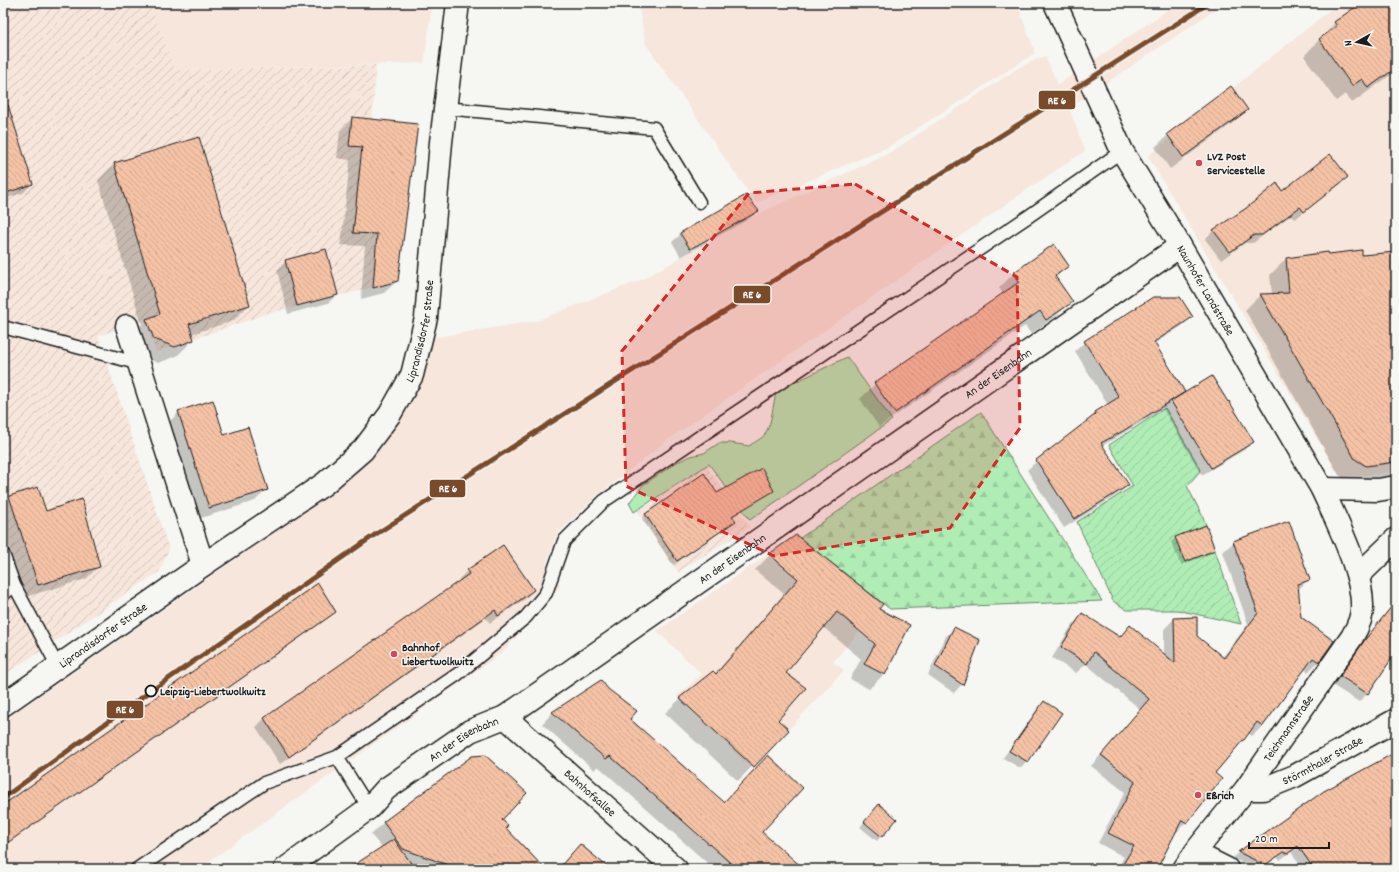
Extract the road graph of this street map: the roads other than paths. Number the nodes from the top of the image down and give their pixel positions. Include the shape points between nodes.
1 (458, 3) edge
2 (1055, 3) edge
3 (446, 108) junction
4 (1122, 151) junction
5 (698, 202) dead end
6 (1180, 246) junction
7 (128, 325) dead end
8 (3, 327) edge
9 (140, 364) junction
10 (1396, 487) edge
11 (1322, 489) junction
12 (1396, 539) edge
13 (3, 554) edge
14 (203, 565) junction
15 (1358, 576) junction
16 (14, 585) junction
17 (3, 595) edge
18 (58, 667) junction
19 (3, 705) edge
20 (505, 717) junction
21 (1396, 720) edge
22 (337, 757) junction
23 (1246, 789) junction
24 (369, 808) junction
25 (1189, 861) edge
26 (137, 869) edge
27 (285, 869) edge
28 (676, 869) edge
29 (1227, 869) edge

1 - 3 street, Liprandisdorfer Straße
2 - 4 street, Naunhofer Landstraße
3 - 5 lane via 654,128
3 - 14 street, Liprandisdorfer Straße via 426,318 412,375 390,414 363,450 324,484
4 - 6 street, Naunhofer Landstraße
4 - 22 lane via 604,501 564,541 546,593 526,617 458,674
6 - 11 street, Naunhofer Landstraße
6 - 20 street, An der Eisenbahn
7 - 9 street
8 - 9 lane
9 - 14 street
10 - 11 street via 1378,490
11 - 15 street, Naunhofer Landstraße
12 - 15 street
13 - 16 lane
14 - 18 street, Liprandisdorfer Straße
15 - 23 street, Teichmannstraße via 1362,605 1360,620 1352,637
16 - 17 lane
16 - 18 lane
18 - 19 street, Liprandisdorfer Straße
20 - 24 street, An der Eisenbahn via 470,732 386,789
20 - 28 street, Bahnhofsallee
21 - 23 street, Störmthaler Straße via 1295,776 1263,789
22 - 24 lane
22 - 26 lane via 264,784
23 - 25 street, Teichmannstraße
24 - 27 street, An der Eisenbahn
25 - 29 street

